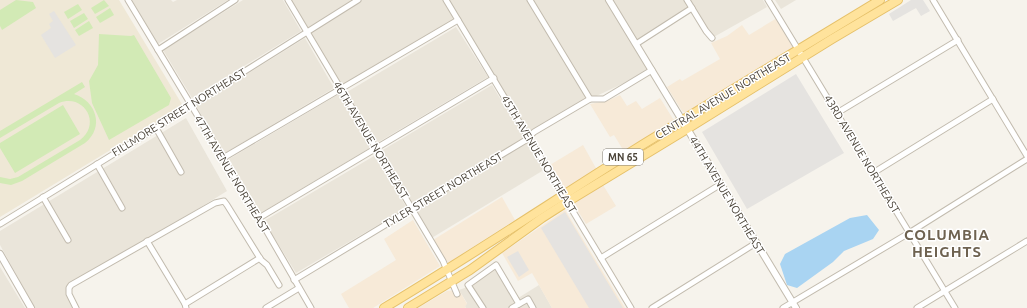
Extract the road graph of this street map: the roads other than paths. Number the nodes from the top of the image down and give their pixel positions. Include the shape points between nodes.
1 (128, 0) edge
2 (235, 0) edge
3 (288, 0) edge
4 (358, 0) edge
5 (446, 0) edge
6 (530, 0) edge
7 (609, 0) edge
8 (687, 0) edge
9 (768, 0) edge
10 (880, 0) edge
11 (898, 0) edge
12 (933, 0) edge
13 (692, 8) junction
14 (458, 20) junction
15 (307, 32) junction
16 (712, 38) dead end
17 (958, 40) junction
18 (636, 44) junction
19 (158, 50) junction
20 (801, 53) junction
21 (652, 70) junction
22 (494, 78) junction
23 (341, 89) junction
24 (590, 99) junction
25 (993, 99) junction
26 (191, 105) junction
27 (837, 113) junction
28 (682, 120) junction
29 (156, 128) junction
30 (687, 129) junction
31 (529, 136) junction
32 (376, 148) junction
33 (1027, 156) edge
34 (223, 158) junction
35 (1027, 159) edge
36 (97, 164) junction
37 (181, 172) dead end
38 (873, 173) junction
39 (721, 184) junction
40 (42, 197) junction
41 (565, 199) junction
42 (122, 208) dead end
43 (412, 209) junction
44 (258, 218) junction
45 (0, 224) edge
46 (909, 233) junction
47 (68, 240) dead end
48 (147, 241) junction
49 (1027, 241) edge
50 (756, 244) junction
51 (0, 254) edge
52 (260, 258) junction
53 (601, 258) junction
54 (447, 270) junction
55 (294, 280) junction
56 (451, 282) junction
57 (279, 285) dead end
58 (299, 288) junction
59 (944, 291) junction
60 (457, 294) dead end
61 (519, 304) junction
62 (794, 305) edge
63 (185, 306) edge
64 (388, 307) edge
65 (31, 308) edge
66 (76, 308) edge
67 (266, 308) edge
68 (310, 308) edge
69 (408, 308) edge
70 (483, 308) edge
71 (512, 308) edge
72 (533, 308) edge
73 (631, 308) edge
74 (652, 308) edge
75 (783, 308) edge
76 (917, 308) edge
77 (955, 308) edge

1 - 19 street, 47TH AVENUE NORTHEAST
2 - 19 street
3 - 15 street, 46TH AVENUE NORTHEAST
4 - 15 street, FILLMORE STREET NORTHEAST
5 - 14 street, 45TH AVENUE NORTHEAST
6 - 24 street
7 - 18 street, 44TH AVENUE NORTHEAST
8 - 13 street
9 - 20 street, 43RD AVENUE NORTHEAST
10 - 20 main road, CENTRAL AVENUE NORTHEAST / MN 65
11 - 20 main road, CENTRAL AVENUE NORTHEAST / MN 65
12 - 17 street
13 - 16 street
13 - 18 street
14 - 22 street, 45TH AVENUE NORTHEAST
14 - 23 street
15 - 23 street, 46TH AVENUE NORTHEAST
15 - 26 street, FILLMORE STREET NORTHEAST
17 - 25 street
17 - 27 street
18 - 21 street, 44TH AVENUE NORTHEAST
19 - 26 street, 47TH AVENUE NORTHEAST
20 - 27 street, 43RD AVENUE NORTHEAST
20 - 28 main road, CENTRAL AVENUE NORTHEAST / MN 65
20 - 30 main road, CENTRAL AVENUE NORTHEAST / MN 65
21 - 24 street via 604,99
21 - 28 street, 44TH AVENUE NORTHEAST
22 - 31 street, 45TH AVENUE NORTHEAST
22 - 32 street
23 - 32 street, 46TH AVENUE NORTHEAST
23 - 34 street
24 - 31 street, TYLER STREET NORTHEAST
25 - 33 street
25 - 38 street
26 - 29 street, FILLMORE STREET NORTHEAST
26 - 34 street, 47TH AVENUE NORTHEAST
27 - 38 street, 43RD AVENUE NORTHEAST
28 - 30 street, 44TH AVENUE NORTHEAST
28 - 41 main road, CENTRAL AVENUE NORTHEAST / MN 65
29 - 36 street, FILLMORE STREET NORTHEAST
29 - 37 street
30 - 39 street, 44TH AVENUE NORTHEAST
30 - 41 main road, CENTRAL AVENUE NORTHEAST / MN 65
31 - 41 street, 45TH AVENUE NORTHEAST
31 - 43 street, TYLER STREET NORTHEAST
32 - 43 street, 46TH AVENUE NORTHEAST
32 - 44 street
34 - 44 street, 47TH AVENUE NORTHEAST
35 - 46 street
36 - 40 street, FILLMORE STREET NORTHEAST
36 - 42 street
38 - 46 street, 43RD AVENUE NORTHEAST
39 - 50 street, 44TH AVENUE NORTHEAST
39 - 53 street
40 - 45 street, FILLMORE STREET NORTHEAST
40 - 47 street
41 - 53 street, 45TH AVENUE NORTHEAST
41 - 54 main road, CENTRAL AVENUE NORTHEAST / MN 65
41 - 56 main road, CENTRAL AVENUE NORTHEAST / MN 65
43 - 54 street, 46TH AVENUE NORTHEAST
43 - 55 street, TYLER STREET NORTHEAST
44 - 55 street, 47TH AVENUE NORTHEAST
46 - 59 street, 43RD AVENUE NORTHEAST
46 - 62 street
48 - 52 street via 215,203 224,201
48 - 63 street
48 - 66 street via 69,288 68,294
49 - 59 street
50 - 62 street, 44TH AVENUE NORTHEAST
50 - 74 street
51 - 65 street
52 - 57 street
52 - 63 street
53 - 73 street, 45TH AVENUE NORTHEAST
54 - 56 street, 46TH AVENUE NORTHEAST
54 - 64 main road, CENTRAL AVENUE NORTHEAST / MN 65
55 - 58 street, 47TH AVENUE NORTHEAST
56 - 60 street, 46TH AVENUE NORTHEAST
56 - 69 main road, CENTRAL AVENUE NORTHEAST / MN 65
58 - 67 street
58 - 68 street, 47TH AVENUE NORTHEAST
59 - 76 street
59 - 77 street, 43RD AVENUE NORTHEAST
61 - 70 street via 496,265 468,285
61 - 71 street
61 - 72 street via 528,299
62 - 75 street

